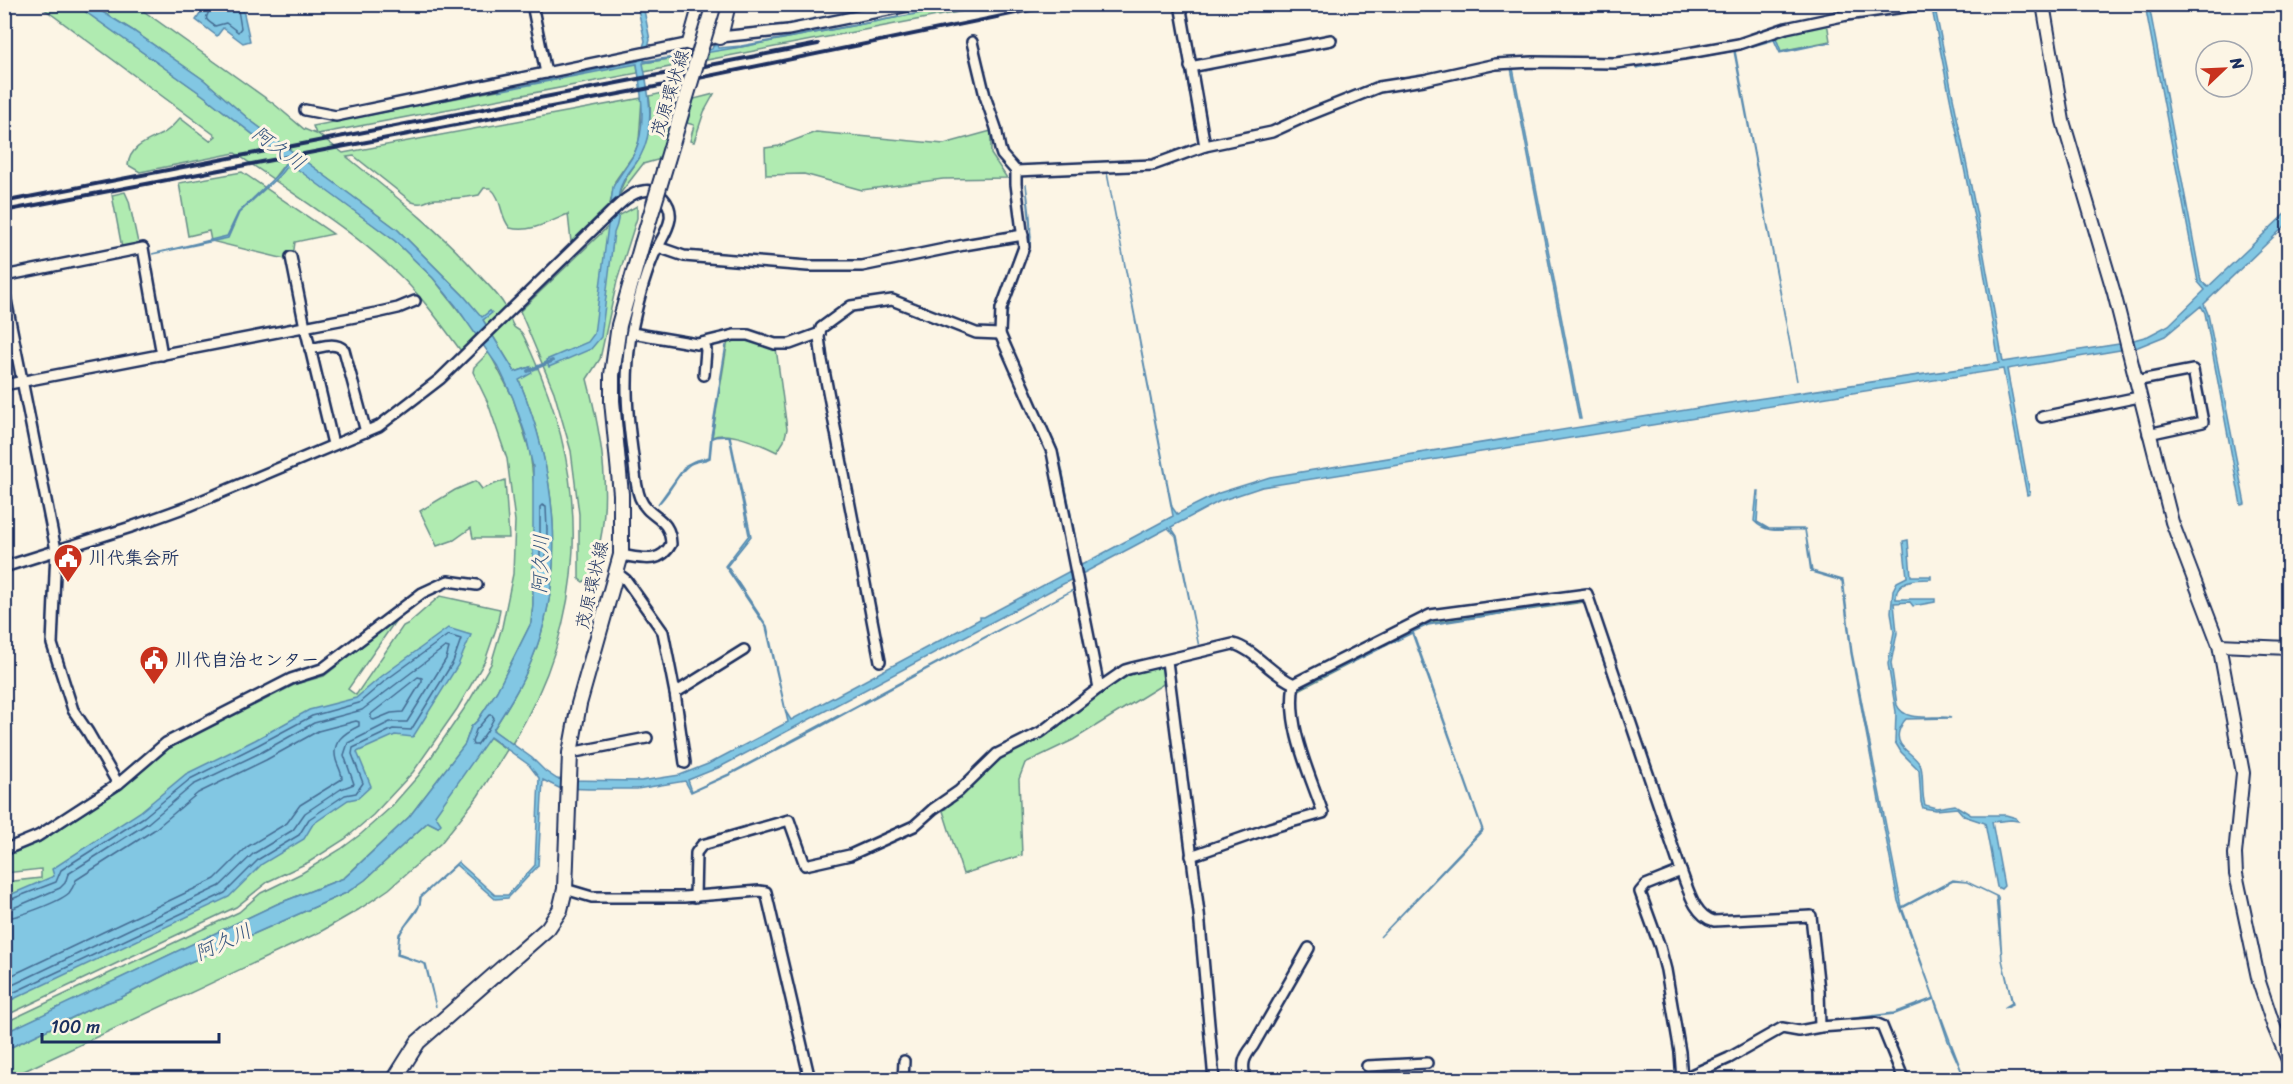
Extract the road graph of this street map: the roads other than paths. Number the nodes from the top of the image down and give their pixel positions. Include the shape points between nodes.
1 (532, 4) edge
2 (701, 4) edge
3 (714, 4) edge
4 (728, 4) edge
5 (918, 4) edge
6 (1180, 4) edge
7 (1926, 4) edge
8 (2043, 4) edge
9 (720, 37) junction
10 (1331, 40) dead end
11 (972, 42) dead end
12 (690, 44) junction
13 (1190, 67) junction
14 (546, 73) junction
15 (305, 110) dead end
16 (1205, 146) junction
17 (1016, 171) junction
18 (1023, 236) junction
19 (658, 247) junction
20 (291, 257) dead end
21 (4, 276) edge
22 (4, 290) edge
23 (415, 301) dead end
24 (305, 327) junction
25 (632, 333) junction
26 (820, 333) junction
27 (1000, 334) junction
28 (704, 343) junction
29 (310, 349) junction
30 (162, 355) junction
31 (704, 375) dead end
32 (23, 381) junction
33 (2135, 381) junction
34 (4, 385) edge
35 (2139, 397) junction
36 (2042, 417) dead end
37 (366, 432) junction
38 (2148, 434) junction
39 (333, 444) junction
40 (56, 550) junction
41 (621, 555) junction
42 (4, 567) edge
43 (617, 573) junction
44 (477, 585) dead end
45 (2218, 645) junction
46 (2289, 648) edge
47 (744, 650) dead end
48 (880, 661) dead end
49 (1167, 661) junction
50 (1294, 684) junction
51 (1099, 688) junction
52 (675, 693) junction
53 (647, 738) dead end
54 (570, 753) junction
55 (685, 763) dead end
56 (118, 783) junction
57 (4, 850) edge
58 (1191, 856) junction
59 (1681, 871) junction
60 (565, 889) junction
61 (695, 897) junction
62 (1309, 948) dead end
63 (1820, 1027) junction
64 (904, 1060) dead end
65 (2289, 1060) edge
66 (1427, 1063) dead end
67 (1367, 1066) dead end
68 (1682, 1079) edge
69 (394, 1080) edge
70 (810, 1080) edge
71 (903, 1080) edge
72 (1214, 1080) edge
73 (1245, 1080) edge
74 (1904, 1080) edge

1 - 14 street
2 - 12 main road
3 - 41 main road, 茂原環状線, bridge via 619,325 612,401 621,494
4 - 9 main road
5 - 9 street via 788,30
6 - 13 street
7 - 16 street via 1786,28 1716,49 1622,62 1507,63 1389,85 1272,132
8 - 33 street via 2063,121 2109,275
9 - 12 street
10 - 13 street
11 - 17 street via 1002,155
12 - 14 street
13 - 16 street
14 - 15 street via 336,116
16 - 17 street via 1153,165
17 - 18 street
18 - 19 street via 862,266 808,266 684,256
18 - 27 street via 1023,254 1001,309
19 - 25 street
19 - 37 street via 670,220 668,204 651,191 636,193 603,220 463,357 392,418
20 - 24 street
21 - 30 street via 143,248
22 - 32 street
23 - 24 street
24 - 29 street
24 - 30 street
25 - 28 street
25 - 41 street via 625,388 637,488 645,507 668,526 671,543 662,556 653,559
26 - 27 street via 821,328 851,306 892,300 976,333
26 - 28 street via 790,344 775,344 748,335
26 - 48 street
27 - 51 street via 1053,452
28 - 31 street
29 - 37 street via 333,344 344,350
29 - 39 street
30 - 32 street
32 - 34 street
32 - 40 street
33 - 35 street
33 - 38 street via 2193,370 2203,422
35 - 36 street
35 - 38 street
37 - 39 street
38 - 45 street via 2179,546
39 - 40 street via 189,506
40 - 42 street
40 - 56 street via 52,644 57,666 73,710
41 - 43 main road, 茂原環状線
43 - 52 street via 626,579 663,632
43 - 54 main road, 茂原環状線 via 579,704
44 - 56 street via 448,581 422,593 322,669 291,679 166,743
45 - 46 street
45 - 65 street via 2243,773 2236,874 2259,982
47 - 52 street
49 - 50 street via 1237,645
49 - 51 street via 1125,670
49 - 58 street
50 - 58 street via 1294,728 1323,813
50 - 59 street via 1430,615 1587,594
51 - 61 street via 1041,732 996,754 959,791 914,826 850,855 805,865 789,820 702,845 696,853
52 - 55 street
53 - 54 street
54 - 60 main road, 茂原環状線
56 - 57 street via 38,836
58 - 72 street
59 - 63 street via 1697,908 1708,920 1811,916
59 - 68 street via 1646,885 1640,892 1666,970
60 - 61 street via 592,897
60 - 69 main road, 茂原環状線 via 560,910 548,928 418,1042
61 - 70 street via 766,892
62 - 73 street via 1246,1054
63 - 68 street via 1778,1029 1750,1047
63 - 74 street via 1880,1024
64 - 71 street
66 - 67 street

